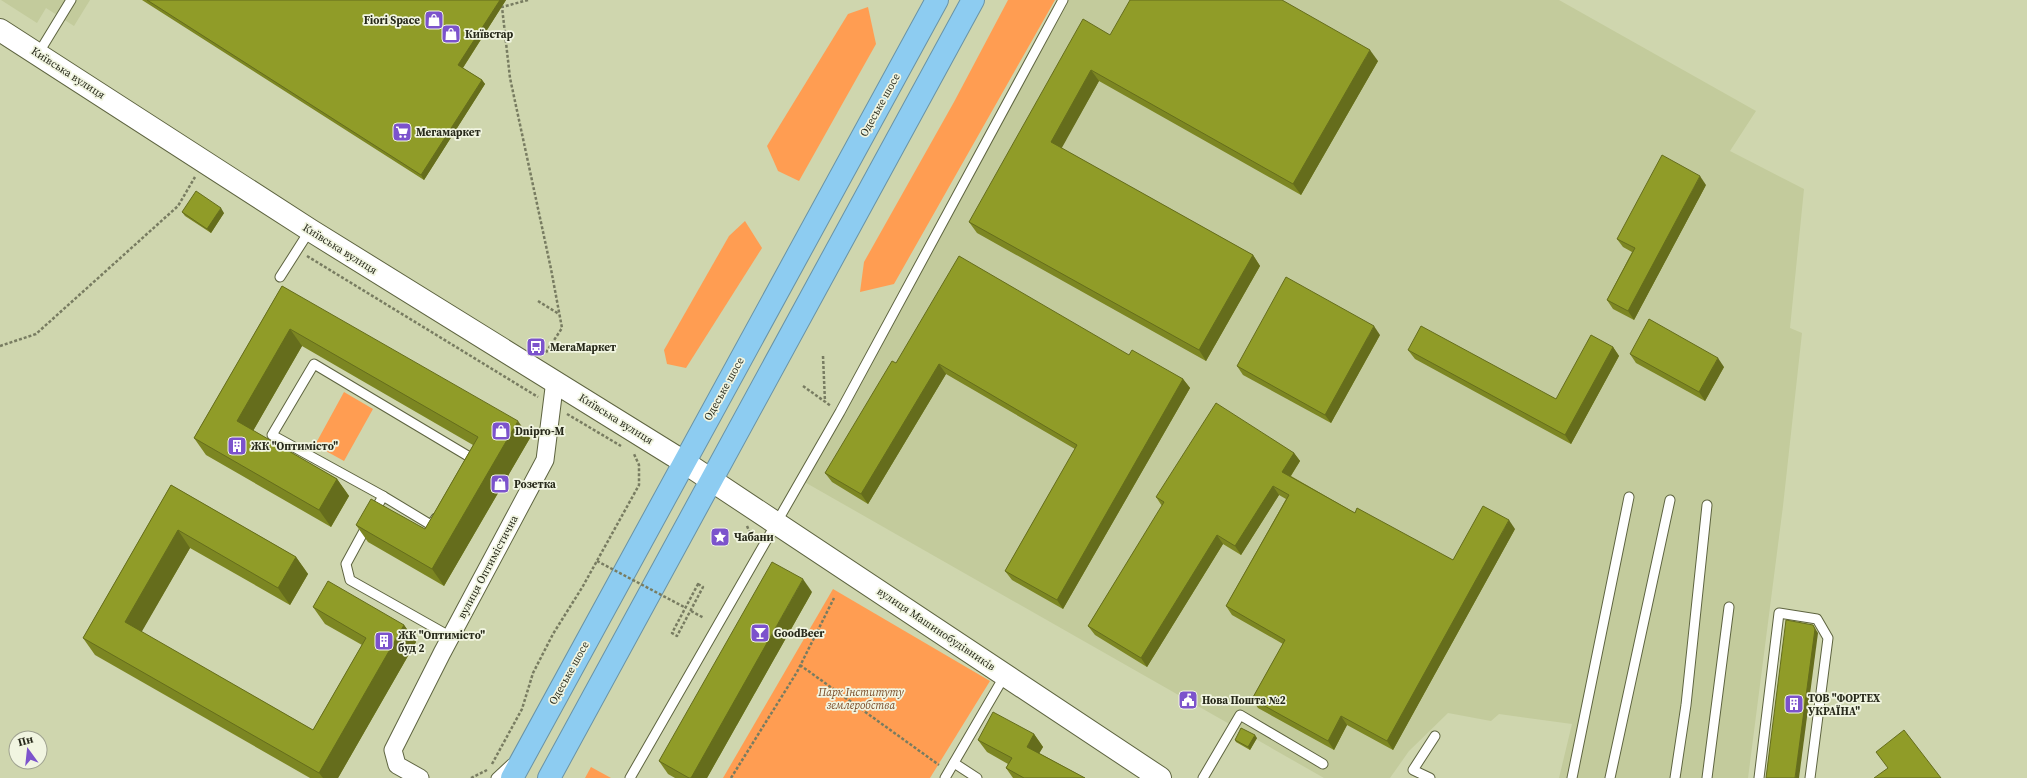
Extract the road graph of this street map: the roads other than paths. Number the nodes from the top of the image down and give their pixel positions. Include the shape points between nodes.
1 (71, 0) edge
2 (937, 0) edge
3 (973, 0) edge
4 (1063, 0) edge
5 (0, 30) edge
6 (38, 54) junction
7 (310, 230) junction
8 (280, 277) dead end
9 (555, 380) junction
10 (684, 462) junction
11 (464, 472) edge
12 (713, 480) junction
13 (383, 496) junction
14 (1629, 497) dead end
15 (1670, 500) dead end
16 (1707, 505) dead end
17 (439, 512) edge
18 (777, 523) junction
19 (1729, 607) dead end
20 (451, 637) junction
21 (1005, 674) junction
22 (1435, 736) dead end
23 (528, 748) junction
24 (954, 763) junction
25 (1323, 764) dead end
26 (947, 775) edge
27 (420, 778) edge
28 (496, 778) edge
29 (512, 778) edge
30 (549, 778) edge
31 (630, 778) edge
32 (977, 778) edge
33 (1160, 778) edge
34 (1203, 778) edge
35 (1430, 778) edge
36 (1572, 778) edge
37 (1610, 778) edge
38 (1675, 778) edge
39 (1707, 778) edge
40 (1759, 778) edge
41 (1810, 778) edge

1 - 6 lane
2 - 10 highway, Одеське шосе
3 - 12 highway
4 - 18 lane via 840,412
5 - 6 street, Київська вулиця
6 - 7 street, Київська вулиця
7 - 8 lane
7 - 9 street, Київська вулиця
9 - 10 street, Київська вулиця
9 - 20 street, вулиця Оптимістична via 545,460
10 - 12 street, Київська вулиця
10 - 23 highway, Одеське шосе
11 - 13 lane via 473,459 314,364 272,434
12 - 18 street, вулиця Машинобудівників
12 - 30 highway
13 - 17 lane via 431,525
13 - 20 lane via 346,564 350,580
14 - 36 lane
15 - 37 lane
16 - 38 lane via 1687,698
18 - 21 street, вулиця Машинобудівників
18 - 31 lane
19 - 39 lane
20 - 27 street, вулиця Оптимістична via 393,750 397,765
21 - 24 lane
21 - 33 street, вулиця Машинобудівників
22 - 35 lane via 1413,770
23 - 28 lane
23 - 29 highway, Одеське шосе
24 - 26 lane
24 - 32 lane
25 - 34 lane via 1240,715
40 - 41 lane via 1779,613 1817,618 1828,638

